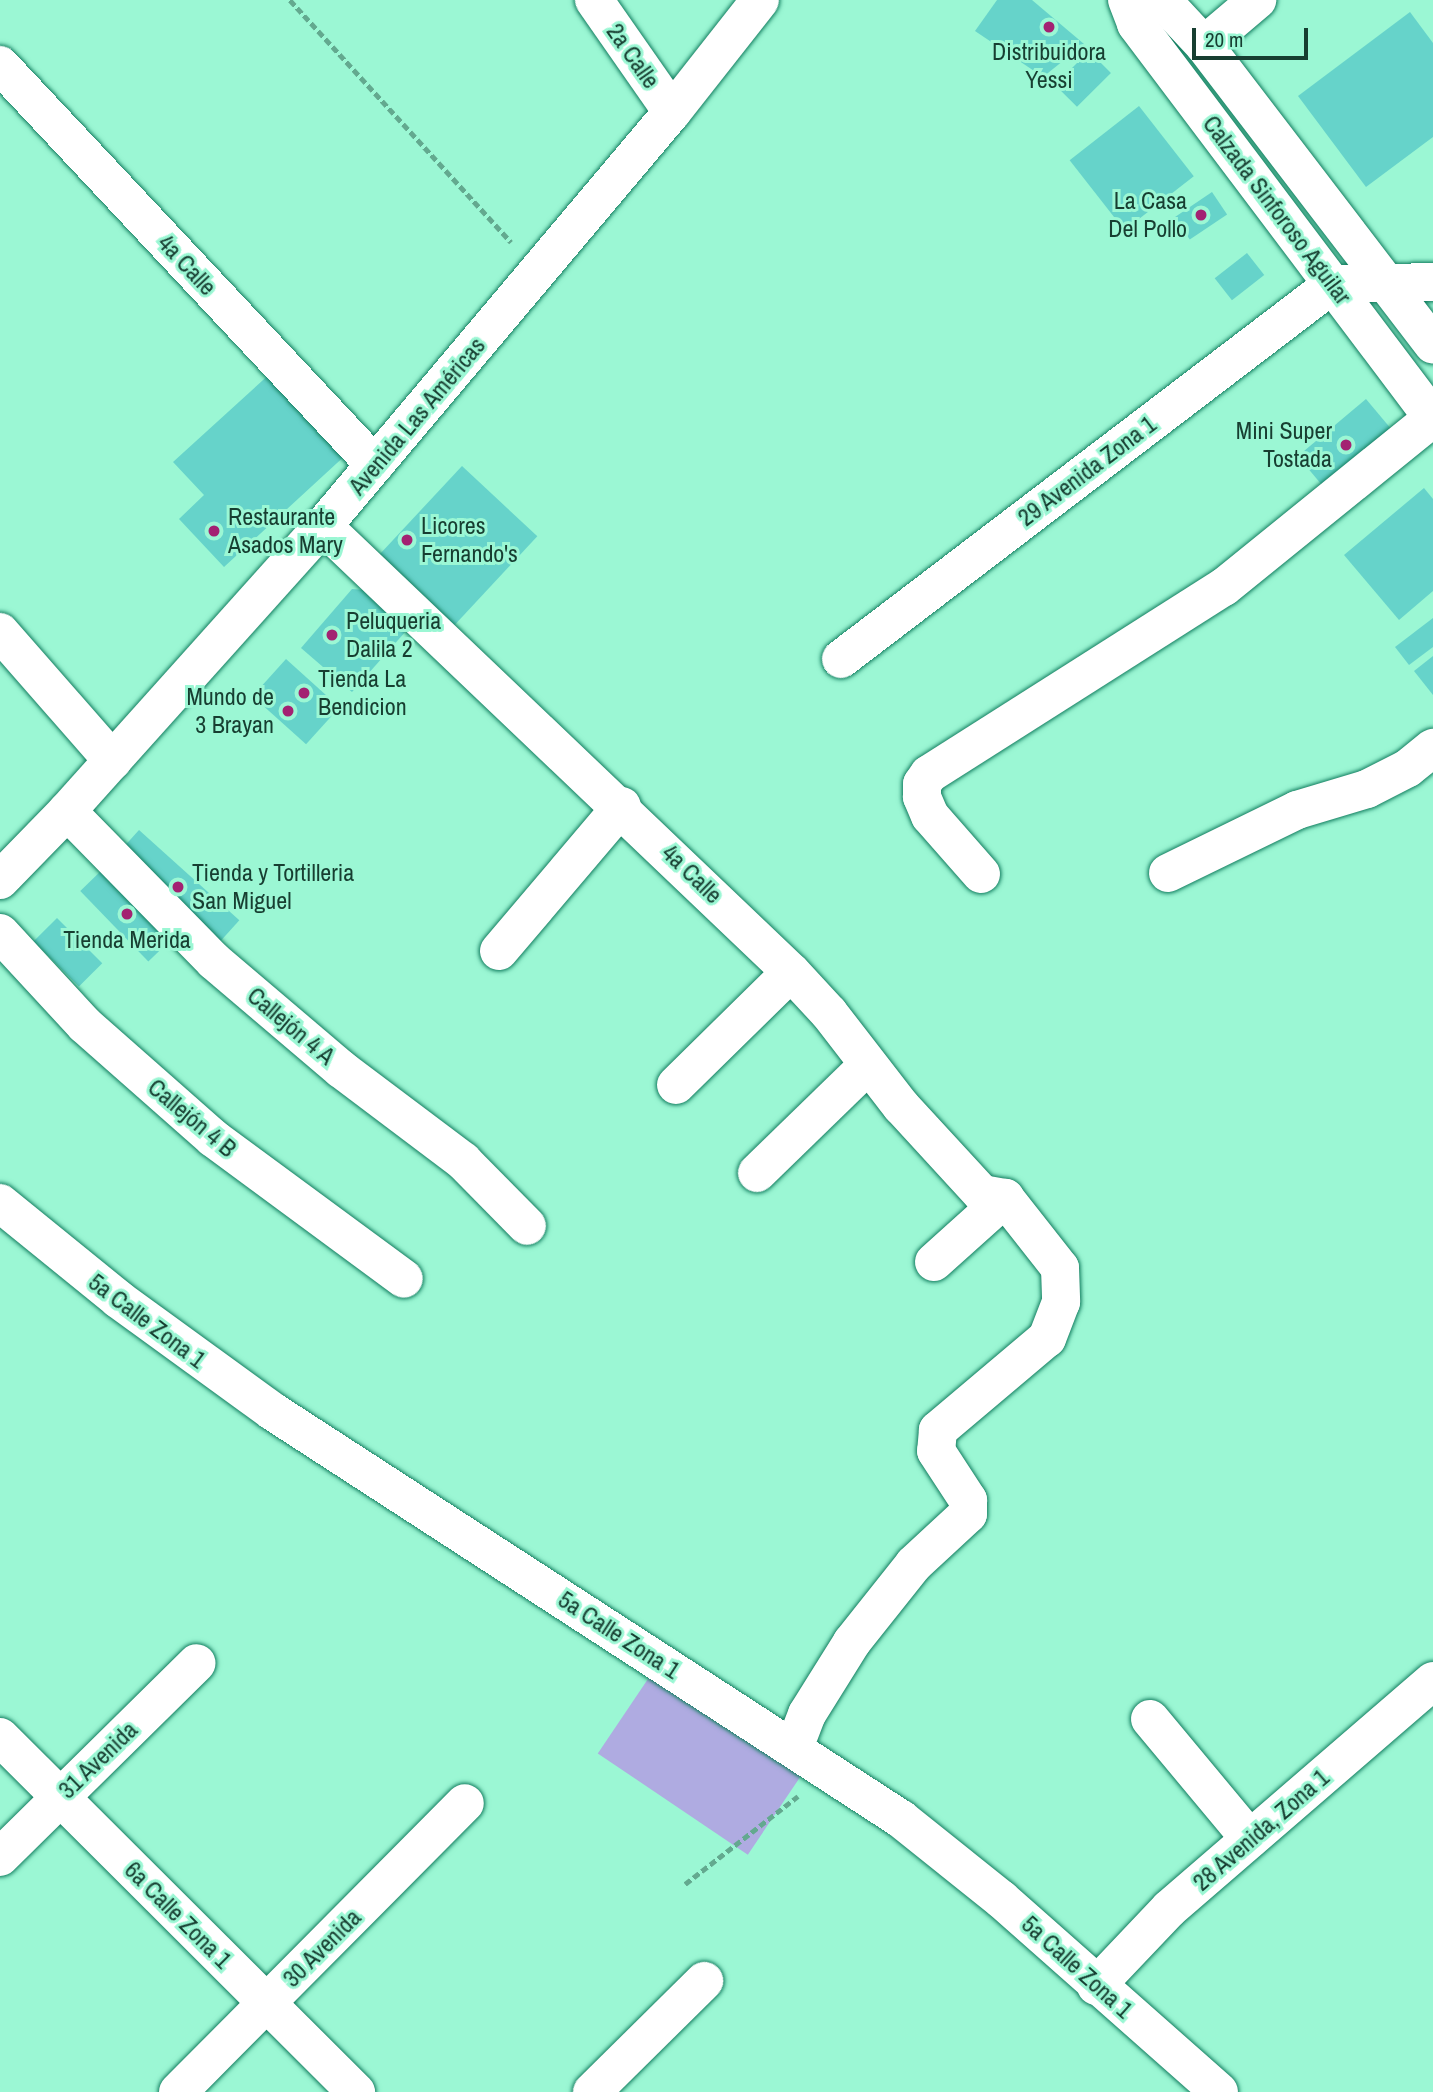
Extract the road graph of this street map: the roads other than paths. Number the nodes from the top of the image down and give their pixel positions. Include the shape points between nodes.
1 (594, 0) edge
2 (760, 0) edge
3 (1257, 0) edge
4 (1154, 1) edge
5 (1204, 45) junction
6 (0, 65) edge
7 (672, 112) junction
8 (1386, 281) junction
9 (1433, 282) edge
10 (1333, 284) junction
11 (1433, 344) edge
12 (1433, 418) edge
13 (375, 465) junction
14 (323, 526) junction
15 (0, 632) edge
16 (841, 659) dead end
17 (1433, 747) edge
18 (113, 761) junction
19 (622, 806) junction
20 (68, 811) junction
21 (1168, 873) dead end
22 (981, 874) dead end
23 (0, 880) edge
24 (0, 933) edge
25 (499, 951) dead end
26 (791, 972) junction
27 (868, 1065) junction
28 (676, 1085) dead end
29 (757, 1173) dead end
30 (1005, 1198) junction
31 (0, 1203) edge
32 (527, 1226) dead end
33 (934, 1262) dead end
34 (404, 1279) dead end
35 (197, 1663) dead end
36 (1433, 1681) edge
37 (1150, 1719) dead end
38 (0, 1737) edge
39 (794, 1748) junction
40 (60, 1797) junction
41 (465, 1803) dead end
42 (1250, 1839) junction
43 (0, 1857) edge
44 (704, 1981) dead end
45 (1096, 1986) junction
46 (267, 2003) junction
47 (178, 2092) edge
48 (356, 2092) edge
49 (592, 2092) edge
50 (1219, 2092) edge

1 - 7 street, 2a Calle
2 - 7 street, Avenida Las Américas
3 - 5 street
4 - 5 street, Calzada Sinforoso Aguilar
4 - 10 street, Calzada Sinforoso Aguilar via 1136,24
5 - 8 street, Calzada Sinforoso Aguilar
6 - 13 street, 4a Calle
7 - 13 street, Avenida Las Américas
8 - 9 street
8 - 10 street
8 - 11 street, Calzada Sinforoso Aguilar
10 - 12 street, Calzada Sinforoso Aguilar
10 - 16 street, 29 Avenida Zona 1
12 - 22 street via 1224,587 929,774 922,783 922,797 930,816
13 - 14 street, Avenida Las Américas
14 - 18 street, Avenida Las Américas
14 - 19 street, 4a Calle
15 - 18 street
17 - 21 street via 1408,768 1367,789 1297,810
18 - 20 street, Avenida Las Américas
19 - 25 street
19 - 26 street, 4a Calle
20 - 23 street, Avenida Las Américas
20 - 32 street, Callejón 4 A via 214,961 341,1069 463,1161
24 - 34 street, Callejón 4 B via 85,1024 213,1138
26 - 27 street, 4a Calle via 830,1013
26 - 28 street
27 - 29 street
27 - 30 street, 4a Calle via 982,1194
30 - 33 street
30 - 39 street, 4a Calle via 1060,1268 1064,1284 1054,1324 1036,1349 946,1420 935,1440 940,1460 968,1500 968,1514 914,1564 852,1642 807,1714
31 - 39 street, 5a Calle Zona 1 via 118,1299 272,1410
35 - 40 street, 31 Avenida
36 - 42 street, 28 Avenida, Zona 1
37 - 42 street
38 - 40 street, 6a Calle Zona 1
39 - 45 street, 5a Calle Zona 1 via 948,1854
40 - 43 street, 31 Avenida
40 - 46 street, 6a Calle Zona 1
41 - 46 street, 30 Avenida
42 - 45 street, 28 Avenida, Zona 1 via 1169,1909
44 - 49 street
45 - 50 street, 5a Calle Zona 1
46 - 47 street, 30 Avenida
46 - 48 street, 6a Calle Zona 1

